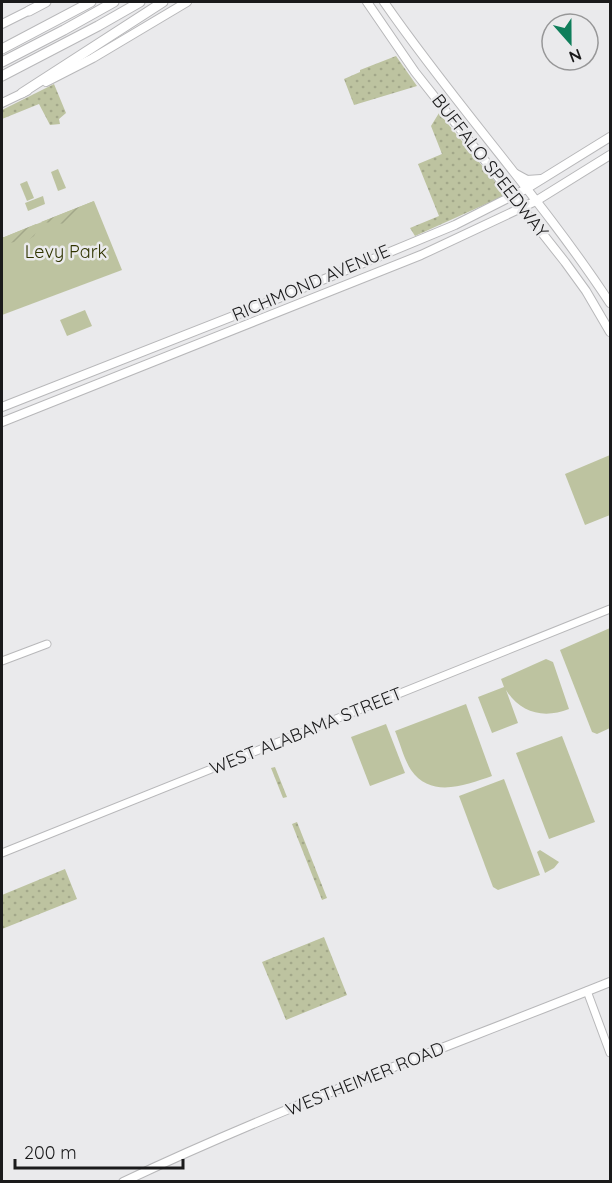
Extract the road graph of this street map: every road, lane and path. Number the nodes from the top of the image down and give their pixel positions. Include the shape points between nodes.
1 (45, 2) edge
2 (91, 2) edge
3 (114, 2) edge
4 (140, 2) edge
5 (163, 2) edge
6 (187, 2) edge
7 (367, 2) edge
8 (384, 2) edge
9 (29, 11) joint
10 (2, 24) edge
11 (2, 49) edge
12 (2, 62) edge
13 (2, 76) edge
14 (22, 93) junction
15 (2, 103) edge
16 (610, 137) edge
17 (610, 155) edge
18 (513, 172) junction
19 (545, 178) junction
20 (526, 189) junction
21 (514, 196) junction
22 (536, 201) junction
23 (523, 207) junction
24 (364, 261) junction
25 (584, 264) junction
26 (589, 272) junction
27 (574, 275) junction
28 (370, 276) junction
29 (610, 303) edge
30 (610, 332) edge
31 (77, 377) junction
32 (83, 390) junction
33 (2, 407) edge
34 (2, 422) edge
35 (610, 609) edge
36 (47, 644) dead end
37 (2, 661) edge
38 (2, 853) edge
39 (610, 982) edge
40 (587, 991) junction
41 (610, 1053) edge
42 (123, 1182) edge

1 - 9 highway
2 - 11 highway
3 - 12 highway
4 - 13 highway
5 - 14 highway
6 - 14 main road via 93,58
7 - 21 main road, BUFFALO SPEEDWAY via 415,72
8 - 18 main road, BUFFALO SPEEDWAY
9 - 10 main road
14 - 15 main road
16 - 19 main road, RICHMOND AVENUE
17 - 22 main road, RICHMOND AVENUE
18 - 19 main road via 527,180
18 - 20 main road, BUFFALO SPEEDWAY
19 - 20 main road, RICHMOND AVENUE
20 - 21 main road, RICHMOND AVENUE
20 - 22 main road, BUFFALO SPEEDWAY
21 - 23 main road, BUFFALO SPEEDWAY
21 - 24 main road, RICHMOND AVENUE via 455,225
22 - 23 main road, RICHMOND AVENUE
22 - 25 main road, BUFFALO SPEEDWAY
23 - 27 main road, BUFFALO SPEEDWAY
23 - 28 main road, RICHMOND AVENUE
24 - 28 main road
24 - 31 main road, RICHMOND AVENUE
25 - 26 main road, BUFFALO SPEEDWAY
25 - 27 main road
26 - 27 main road
26 - 29 main road, BUFFALO SPEEDWAY
27 - 30 main road, BUFFALO SPEEDWAY
28 - 32 main road, RICHMOND AVENUE
31 - 32 main road
31 - 33 main road, RICHMOND AVENUE
32 - 34 main road, RICHMOND AVENUE
35 - 38 street, WEST ALABAMA STREET
36 - 37 street
39 - 40 main road, WESTHEIMER ROAD
40 - 41 street
40 - 42 main road, WESTHEIMER ROAD via 183,1153

